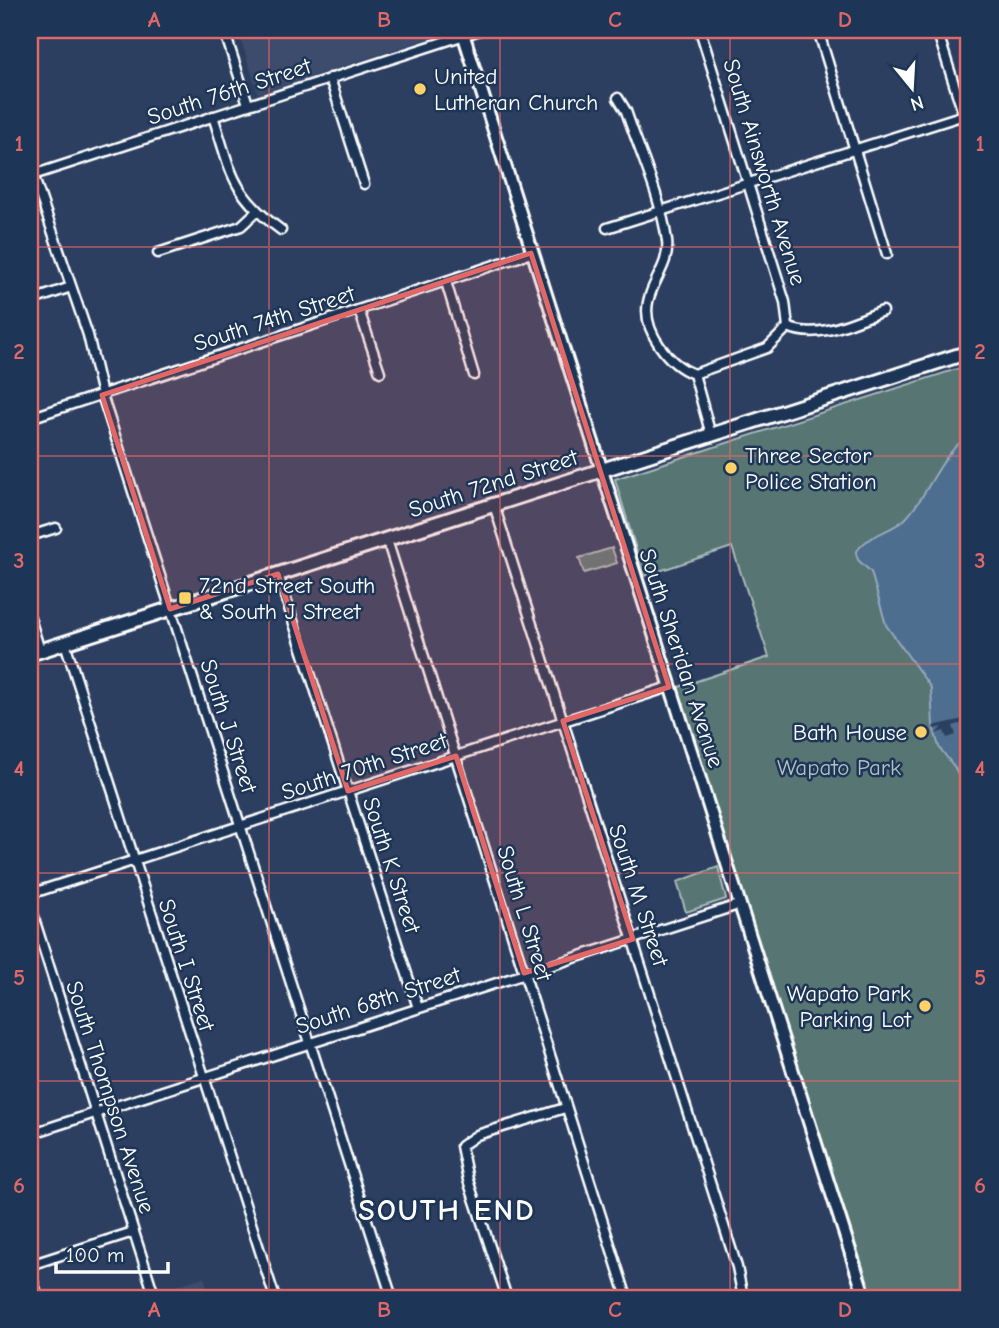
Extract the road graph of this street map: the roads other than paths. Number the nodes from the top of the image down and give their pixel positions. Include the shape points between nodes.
1 (224, 30) edge
2 (480, 30) edge
3 (700, 30) edge
4 (818, 30) edge
5 (937, 30) edge
6 (463, 32) edge
7 (331, 78) junction
8 (618, 98) dead end
9 (248, 104) junction
10 (964, 115) junction
11 (213, 116) junction
12 (969, 132) edge
13 (855, 149) junction
14 (31, 172) edge
15 (747, 183) junction
16 (364, 184) dead end
17 (659, 211) junction
18 (256, 212) junction
19 (607, 228) dead end
20 (281, 230) dead end
21 (158, 253) dead end
22 (531, 253) junction
23 (887, 254) dead end
24 (446, 282) junction
25 (71, 287) junction
26 (30, 301) edge
27 (359, 310) junction
28 (883, 311) dead end
29 (788, 327) junction
30 (969, 352) edge
31 (380, 372) dead end
32 (694, 374) junction
33 (474, 375) dead end
34 (102, 395) junction
35 (30, 418) edge
36 (711, 435) junction
37 (601, 470) junction
38 (494, 505) junction
39 (56, 528) dead end
40 (30, 536) edge
41 (387, 540) junction
42 (278, 574) junction
43 (170, 609) junction
44 (30, 618) edge
45 (65, 643) junction
46 (35, 652) edge
47 (669, 687) junction
48 (563, 721) junction
49 (456, 756) junction
50 (348, 791) junction
51 (241, 826) junction
52 (133, 861) junction
53 (30, 894) edge
54 (738, 905) junction
55 (30, 906) edge
56 (633, 939) junction
57 (524, 973) junction
58 (418, 1008) junction
59 (311, 1042) junction
60 (204, 1078) junction
61 (565, 1108) junction
62 (96, 1113) junction
63 (30, 1134) edge
64 (133, 1231) junction
65 (30, 1265) edge
66 (30, 1278) edge
67 (37, 1298) edge
68 (155, 1298) edge
69 (275, 1298) edge
70 (392, 1298) edge
71 (507, 1298) edge
72 (627, 1298) edge
73 (743, 1298) edge
74 (865, 1298) edge

1 - 9 street
2 - 6 street, South 76th Street
3 - 15 street, South Ainsworth Avenue
4 - 13 street
5 - 10 street
6 - 7 street, South 76th Street
6 - 22 street, South Sheridan Avenue
7 - 9 street, South 76th Street
7 - 16 street
8 - 17 street
9 - 11 street, South 76th Street
10 - 12 street
10 - 13 street
11 - 14 street, South 76th Street
11 - 18 street via 237,185
13 - 15 street
13 - 23 street
14 - 25 street, South J Street
15 - 17 street
15 - 29 street, South Ainsworth Avenue via 785,302
17 - 19 street
17 - 32 street via 668,245 648,312 662,351
18 - 20 street
18 - 21 street via 241,226
22 - 24 street, South 74th Street
22 - 37 street, South Sheridan Avenue
24 - 27 street, South 74th Street
24 - 33 street
25 - 26 street
25 - 34 street, South J Street
27 - 31 street
27 - 34 street, South 74th Street
28 - 29 street via 818,332 799,333
29 - 32 street via 767,348
30 - 36 main road, South 72nd Street
32 - 36 street
34 - 35 street, South 74th Street
34 - 43 street, South J Street
36 - 37 main road, South 72nd Street
37 - 38 main road, South 72nd Street
37 - 47 street, South Sheridan Avenue
38 - 41 main road, South 72nd Street
38 - 48 street, South M Street
39 - 40 street
41 - 42 main road, South 72nd Street
41 - 49 street, South L Street
42 - 43 main road, South 72nd Street
42 - 50 street, South K Street
43 - 45 main road, South 72nd Street
43 - 51 street, South J Street
44 - 46 street
45 - 46 main road, South 72nd Street
45 - 52 street, South I Street
47 - 48 street, South 70th Street
47 - 54 street, South Sheridan Avenue
48 - 49 street, South 70th Street
48 - 56 street, South M Street
49 - 50 street, South 70th Street
49 - 57 street, South L Street
50 - 51 street, South 70th Street
50 - 58 street, South K Street
51 - 52 street, South 70th Street
51 - 59 street, South J Street
52 - 53 street, South 70th Street
52 - 60 street, South I Street
54 - 56 street, South 68th Street
54 - 74 street, South Sheridan Avenue
55 - 62 street, South Thompson Avenue
56 - 57 street, South 68th Street
56 - 73 street, South M Street
57 - 58 street, South 68th Street
57 - 61 street, South L Street
58 - 59 street, South 68th Street
59 - 60 street, South 68th Street
59 - 70 street, South J Street
60 - 62 street, South 68th Street
60 - 69 street, South I Street
61 - 71 street via 465,1140 461,1149
61 - 72 street, South L Street
62 - 63 street, South 68th Street
62 - 64 street, South Thompson Avenue
64 - 65 street
64 - 68 street, South Thompson Avenue
66 - 67 street

